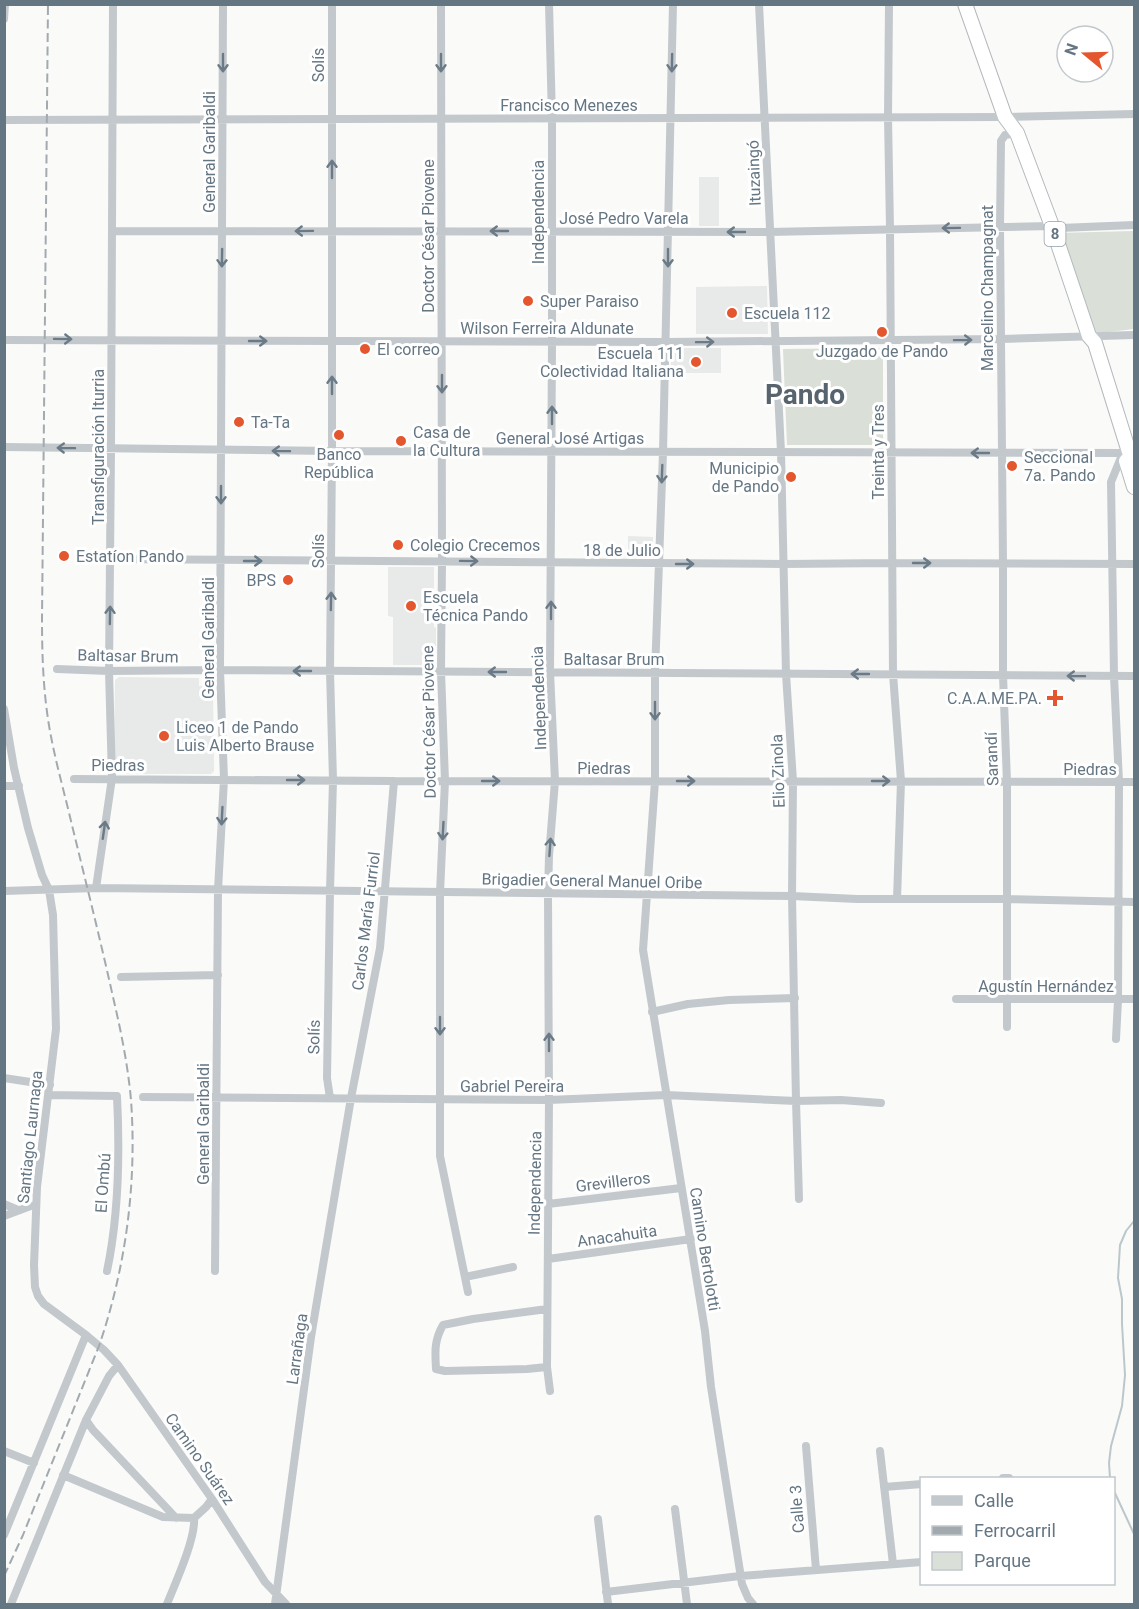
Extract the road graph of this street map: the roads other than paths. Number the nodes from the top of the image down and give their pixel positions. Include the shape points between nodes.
1 (5, 4) edge
2 (113, 4) edge
3 (223, 4) edge
4 (332, 4) edge
5 (441, 4) edge
6 (549, 4) edge
7 (673, 4) edge
8 (759, 4) edge
9 (889, 4) edge
10 (965, 4) edge
11 (4, 19) edge
12 (1134, 114) edge
13 (888, 117) junction
14 (1005, 117) junction
15 (552, 118) junction
16 (670, 118) junction
17 (765, 118) junction
18 (441, 119) junction
19 (4, 120) edge
20 (113, 120) junction
21 (223, 120) junction
22 (332, 120) junction
23 (1017, 133) junction
24 (1134, 225) edge
25 (1052, 226) junction
26 (1000, 228) junction
27 (890, 229) junction
28 (332, 230) junction
29 (113, 231) junction
30 (223, 231) junction
31 (552, 231) junction
32 (441, 232) junction
33 (668, 232) junction
34 (769, 232) junction
35 (1134, 335) edge
36 (1089, 336) junction
37 (1001, 339) junction
38 (4, 340) edge
39 (112, 340) junction
40 (221, 341) junction
41 (332, 341) junction
42 (774, 341) junction
43 (891, 341) junction
44 (441, 342) junction
45 (552, 342) junction
46 (666, 342) junction
47 (4, 447) edge
48 (111, 449) junction
49 (221, 450) junction
50 (332, 451) junction
51 (442, 451) junction
52 (552, 452) junction
53 (663, 452) junction
54 (1129, 452) edge
55 (780, 453) junction
56 (892, 453) junction
57 (1002, 453) junction
58 (1134, 468) edge
59 (1134, 486) edge
60 (110, 559) junction
61 (221, 560) junction
62 (331, 561) junction
63 (442, 561) junction
64 (551, 563) junction
65 (892, 563) junction
66 (1003, 563) junction
67 (660, 564) junction
68 (783, 564) junction
69 (1113, 564) junction
70 (1134, 564) edge
71 (57, 669) dead end
72 (220, 670) junction
73 (109, 671) junction
74 (330, 671) junction
75 (441, 672) junction
76 (550, 672) junction
77 (655, 673) junction
78 (786, 674) junction
79 (893, 674) junction
80 (1003, 675) junction
81 (1114, 676) junction
82 (1134, 676) edge
83 (4, 709) edge
84 (112, 778) junction
85 (74, 779) dead end
86 (224, 779) junction
87 (333, 780) junction
88 (394, 781) junction
89 (445, 781) junction
90 (555, 781) junction
91 (793, 781) junction
92 (900, 781) junction
93 (655, 782) junction
94 (1007, 782) junction
95 (1119, 782) junction
96 (1134, 782) edge
97 (4, 786) edge
98 (19, 786) junction
99 (96, 888) junction
100 (49, 890) junction
101 (218, 890) junction
102 (4, 891) edge
103 (330, 891) junction
104 (385, 892) junction
105 (440, 892) junction
106 (548, 894) junction
107 (646, 895) junction
108 (792, 896) junction
109 (897, 899) junction
110 (1006, 899) junction
111 (1118, 902) junction
112 (1134, 902) edge
113 (218, 975) junction
114 (121, 977) dead end
115 (795, 998) junction
116 (1007, 998) junction
117 (956, 999) dead end
118 (1134, 999) edge
119 (1118, 1000) junction
120 (652, 1012) junction
121 (1007, 1028) dead end
122 (1116, 1039) dead end
123 (4, 1078) edge
124 (50, 1085) junction
125 (49, 1095) junction
126 (666, 1095) junction
127 (142, 1097) dead end
128 (217, 1097) junction
129 (330, 1098) junction
130 (351, 1098) junction
131 (440, 1099) junction
132 (549, 1100) junction
133 (796, 1101) junction
134 (881, 1103) dead end
135 (681, 1188) junction
136 (799, 1199) dead end
137 (4, 1204) edge
138 (36, 1204) junction
139 (548, 1204) junction
140 (18, 1210) junction
141 (4, 1216) edge
142 (691, 1239) junction
143 (548, 1259) junction
144 (513, 1268) dead end
145 (215, 1271) dead end
146 (107, 1272) dead end
147 (465, 1276) junction
148 (468, 1292) dead end
149 (547, 1309) junction
150 (86, 1335) junction
151 (118, 1365) junction
152 (547, 1367) junction
153 (550, 1391) dead end
154 (86, 1420) junction
155 (806, 1446) dead end
156 (4, 1451) edge
157 (880, 1451) dead end
158 (34, 1463) junction
159 (63, 1475) junction
160 (920, 1484) edge
161 (884, 1487) junction
162 (212, 1499) junction
163 (675, 1509) dead end
164 (176, 1518) junction
165 (194, 1518) junction
166 (598, 1519) dead end
167 (4, 1535) edge
168 (920, 1562) edge
169 (893, 1564) junction
170 (816, 1570) junction
171 (740, 1576) junction
172 (685, 1583) junction
173 (606, 1592) junction
174 (276, 1600) edge
175 (11, 1605) edge
176 (167, 1605) edge
177 (286, 1605) edge
178 (608, 1605) edge
179 (687, 1605) edge
180 (753, 1605) edge

1 - 11 street
2 - 20 street, Transfiguración Iturria
3 -> 21 street, General Garibaldi
4 - 22 street, Solís
5 -> 18 street, Doctor César Piovene
6 - 15 street, Independencia
7 -> 16 street, Camino Bertolotti
8 - 17 street, Ituzaingó
9 - 13 street, Treinta y Tres
10 - 14 highway, 8
12 - 14 street, Francisco Menezes
13 - 14 street, Francisco Menezes
13 - 17 street, Francisco Menezes
13 - 27 street, Treinta y Tres
14 - 23 highway, 8
15 - 16 street, Francisco Menezes
15 - 18 street, Francisco Menezes
15 - 31 street, Independencia
16 - 17 street, Francisco Menezes
16 - 33 street, Camino Bertolotti
17 - 34 street, Ituzaingó
18 - 22 street, Francisco Menezes
18 - 32 street, Doctor César Piovene
19 - 20 street, Francisco Menezes
20 - 21 street, Francisco Menezes
20 - 29 street, Transfiguración Iturria
21 - 22 street, Francisco Menezes
21 - 30 street, General Garibaldi
28 -> 22 street, Solís
23 - 25 highway, 8
23 - 26 street, Marcelino Champagnat via 1005,135 1001,141
24 - 25 street, José Pedro Varela
25 - 26 street, José Pedro Varela
25 - 36 highway, 8
26 -> 27 street, José Pedro Varela
26 - 37 street, Marcelino Champagnat
27 - 34 street, José Pedro Varela
27 - 43 street, Treinta y Tres
28 -> 30 street, José Pedro Varela
28 - 32 street, José Pedro Varela
28 - 41 street, Solís
29 - 30 street, José Pedro Varela
29 - 39 street, Transfiguración Iturria
30 -> 40 street, General Garibaldi
31 -> 32 street, José Pedro Varela
31 - 33 street, José Pedro Varela
31 - 45 street, Independencia
32 - 44 street, Doctor César Piovene
34 -> 33 street, José Pedro Varela
33 -> 46 street, Camino Bertolotti
34 - 42 street, Ituzaingó
35 - 36 street, Wilson Ferreira Aldunate
36 - 37 street, Wilson Ferreira Aldunate
36 - 54 highway, 8 via 1095,343
43 -> 37 street, Wilson Ferreira Aldunate
37 - 57 street, Marcelino Champagnat
38 -> 39 street, Wilson Ferreira Aldunate
39 - 40 street, Wilson Ferreira Aldunate
39 - 48 street, Transfiguración Iturria
40 -> 41 street, Wilson Ferreira Aldunate
40 - 49 street, General Garibaldi
41 - 44 street, Wilson Ferreira Aldunate
50 -> 41 street, Solís
42 - 43 street, Wilson Ferreira Aldunate
46 -> 42 street, Wilson Ferreira Aldunate
42 - 55 street, Elio Zinola
43 - 56 street, Treinta y Tres
44 - 45 street, Wilson Ferreira Aldunate
44 -> 51 street, Doctor César Piovene
45 - 46 street, Wilson Ferreira Aldunate
52 -> 45 street, Independencia
46 - 53 street, Camino Bertolotti
48 -> 47 street, General José Artigas
48 - 49 street, General José Artigas
48 - 60 street, Transfiguración Iturria
50 -> 49 street, General José Artigas
49 -> 61 street, General Garibaldi
50 - 51 street, General José Artigas
50 - 62 street, Solís
51 - 52 street, General José Artigas
51 - 63 street, Doctor César Piovene
52 - 53 street, General José Artigas
52 - 64 street, Independencia
53 - 55 street, General José Artigas
53 -> 67 street, Camino Bertolotti
54 - 57 street, General José Artigas
54 - 58 highway, 8
54 - 59 highway, 8
54 - 69 street via 1111,483
55 - 56 street, General José Artigas
55 - 68 street, Elio Zinola
57 -> 56 street, General José Artigas
56 - 65 street, Treinta y Tres
57 - 66 street, Sarandí
60 - 61 street, 18 de Julio
73 -> 60 street, Transfiguración Iturria
61 -> 62 street, 18 de Julio
61 - 72 street, General Garibaldi
62 - 63 street, 18 de Julio
74 -> 62 street, Solís
63 -> 64 street, 18 de Julio
63 - 75 street, Doctor César Piovene
64 - 67 street, 18 de Julio
76 -> 64 street, Independencia
65 -> 66 street, 18 de Julio
65 - 68 street, 18 de Julio
65 - 79 street, Treinta y Tres
66 - 69 street, 18 de Julio
66 - 80 street, Sarandí
67 -> 68 street, 18 de Julio
67 - 77 street, Camino Bertolotti
68 - 78 street, Elio Zinola
69 - 70 street, 18 de Julio
69 - 81 street
71 - 73 street, Baltasar Brum
72 - 73 street, Baltasar Brum
74 -> 72 street, Baltasar Brum
72 - 86 street, General Garibaldi
73 - 84 street, Transfiguración Iturria
74 - 75 street, Baltasar Brum
74 - 87 street, Solís
76 -> 75 street, Baltasar Brum
75 - 89 street, Doctor César Piovene
76 - 77 street, Baltasar Brum
76 - 90 street, Independencia
77 - 78 street, Baltasar Brum
77 -> 93 street, Camino Bertolotti
79 -> 78 street, Baltasar Brum
78 - 91 street, Elio Zinola
79 - 80 street, Baltasar Brum
79 - 92 street, Treinta y Tres
81 -> 80 street, Baltasar Brum
80 - 94 street, Sarandí
81 - 82 street, Baltasar Brum
81 - 95 street
83 - 98 street, Santiago Laurnaga
84 - 85 street, Piedras
84 - 86 street, Piedras
99 -> 84 street, Transfiguración Iturria
86 -> 87 street, Piedras
86 -> 101 street, General Garibaldi
87 - 88 street, Piedras
87 - 103 street, Solís
88 - 89 street, Piedras
88 - 104 street, Carlos María Furriol
89 -> 90 street, Piedras
89 -> 105 street, Doctor César Piovene
90 - 93 street, Piedras
106 -> 90 street, Independencia
91 -> 92 street, Piedras
93 -> 91 street, Piedras
91 - 108 street, Elio Zinola
92 - 94 street, Piedras
92 - 109 street, Treinta y Tres
93 - 107 street, Camino Bertolotti
94 - 95 street, Piedras
94 - 110 street, Sarandí
95 - 96 street, Piedras
95 - 111 street
97 - 98 street
98 - 100 street, Santiago Laurnaga
99 - 100 street, Brigadier General Manuel Oribe
99 - 101 street, Brigadier General Manuel Oribe
100 - 102 street, Brigadier General Manuel Oribe
100 - 124 street, Santiago Laurnaga via 56,1029
101 - 103 street, Brigadier General Manuel Oribe
101 - 113 street, General Garibaldi
103 - 104 street, Brigadier General Manuel Oribe
103 - 129 street, Solís
104 - 105 street, Brigadier General Manuel Oribe
104 - 130 street, Carlos María Furriol via 377,969
105 - 106 street, Brigadier General Manuel Oribe
105 -> 131 street, Doctor César Piovene
106 - 107 street, Brigadier General Manuel Oribe
132 -> 106 street, Independencia
107 - 108 street, Brigadier General Manuel Oribe
107 - 120 street, Camino Bertolotti via 643,950
108 - 109 street, Brigadier General Manuel Oribe
108 - 115 street, Elio Zinola
109 - 110 street, Brigadier General Manuel Oribe
110 - 111 street, Brigadier General Manuel Oribe
110 - 116 street, Sarandí
111 - 112 street, Brigadier General Manuel Oribe
111 - 119 street
113 - 114 street
113 - 128 street, General Garibaldi
115 - 120 street via 688,1004
115 - 133 street, Elio Zinola
116 - 117 street, Agustín Hernández
116 - 119 street, Agustín Hernández
116 - 121 street, Sarandí
118 - 119 street, Agustín Hernández
119 - 122 street
120 - 126 street, Camino Bertolotti
123 - 124 street
124 - 125 street, Santiago Laurnaga
125 - 138 street, Santiago Laurnaga
125 - 146 street, El Ombú via 117,1096 119,1174
126 - 132 street, Gabriel Pereira
126 - 133 street, Gabriel Pereira
126 - 135 street, Camino Bertolotti
127 - 128 street, Gabriel Pereira
128 - 129 street, Gabriel Pereira
128 - 145 street, General Garibaldi
129 - 130 street, Gabriel Pereira
130 - 131 street, Gabriel Pereira
130 - 174 street, Larrañaga via 311,1337
131 - 132 street, Gabriel Pereira
131 - 147 street, Doctor César Piovene via 441,1165
132 - 139 street, Independencia
133 - 134 street, Gabriel Pereira
133 - 136 street, Elio Zinola
135 - 139 street, Grevilleros
135 - 142 street, Camino Bertolotti
137 - 140 street
138 - 140 street
138 - 150 street, Santiago Laurnaga via 34,1265 38,1296
139 - 143 street, Independencia
140 - 141 street
142 - 143 street, Anacahuita
142 - 171 street, Camino Bertolotti
143 - 149 street, Independencia
144 - 147 street
147 - 148 street, Doctor César Piovene
149 - 152 street, Independencia
149 - 152 street via 443,1325 435,1348 436,1369 445,1371
150 - 151 street, Camino Suárez
150 - 158 street
151 - 154 street
151 - 162 street, Camino Suárez
152 - 153 street, Independencia
154 - 159 street
154 - 164 street
155 - 170 street, Calle 3
156 - 158 street
157 - 161 street
158 - 167 street
159 - 164 street via 163,1517
159 - 175 street
160 - 161 street
161 - 169 street
162 - 165 street
162 - 174 street, Camino Suárez
163 - 172 street
164 - 165 street
165 - 176 street via 191,1540
166 - 173 street
168 - 169 street
169 - 170 street
170 - 171 street
171 - 172 street
171 - 180 street, Camino Bertolotti
172 - 173 street
172 - 179 street
173 - 178 street
174 - 177 street, Camino Suárez

